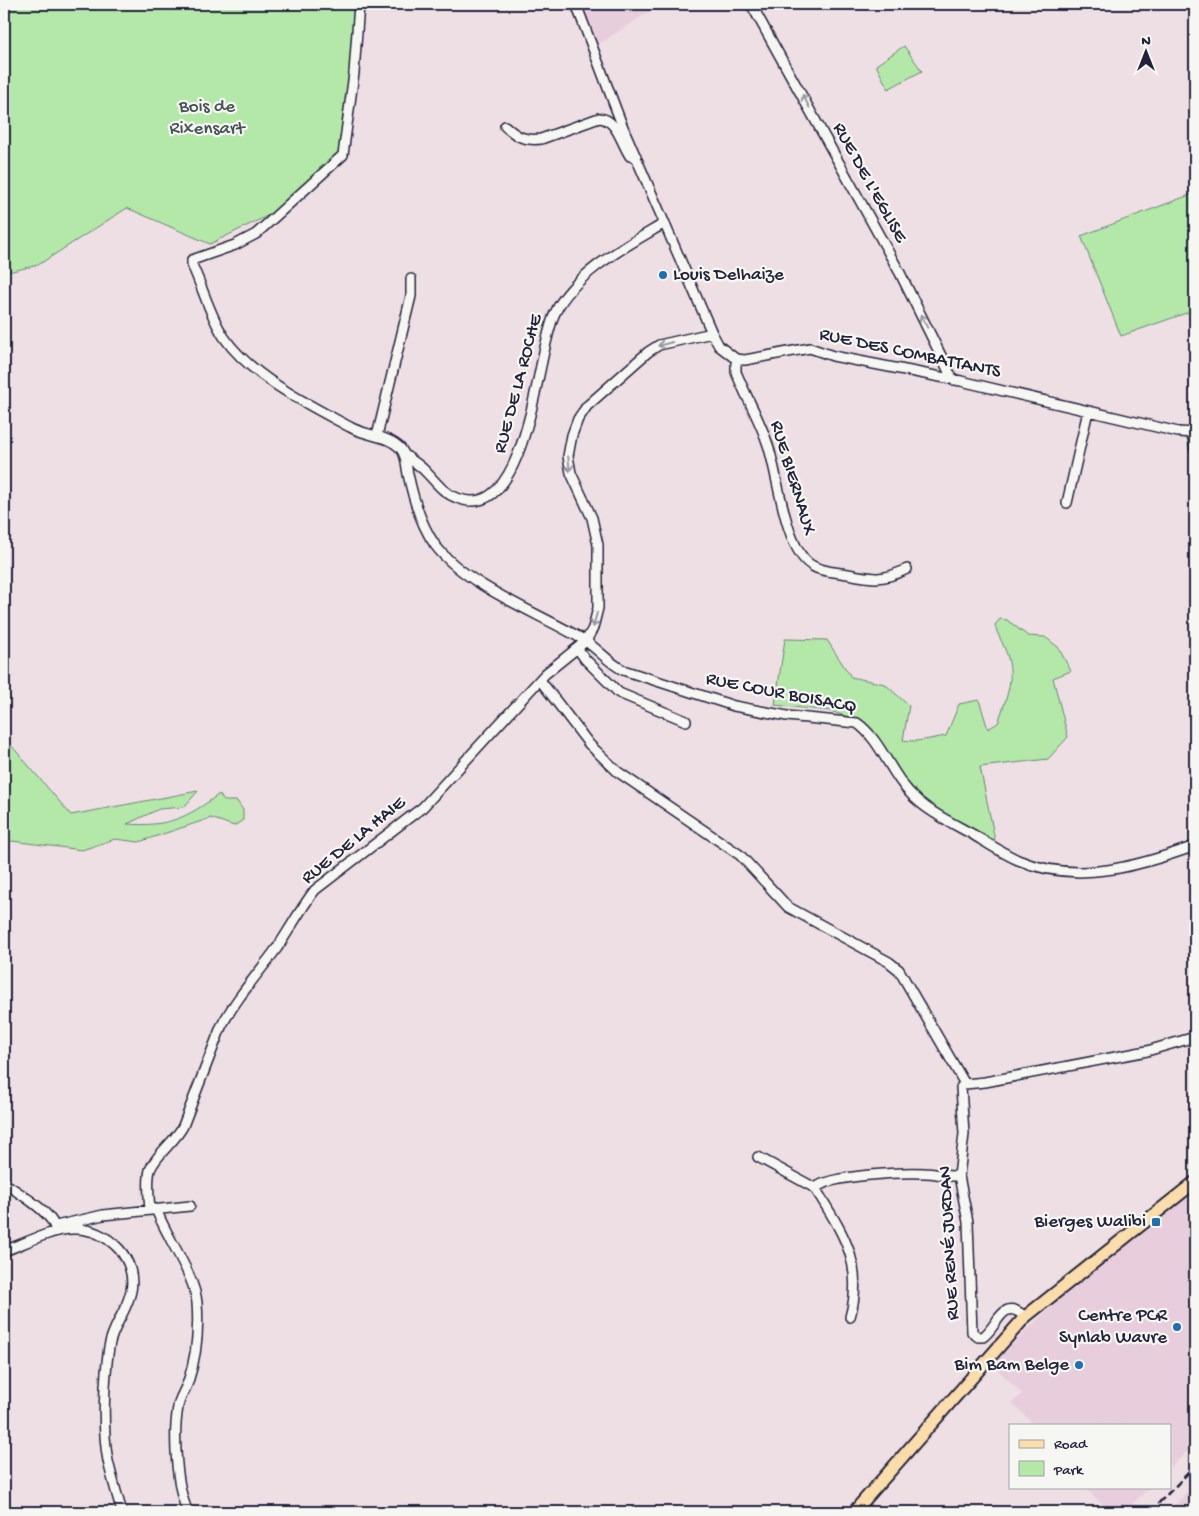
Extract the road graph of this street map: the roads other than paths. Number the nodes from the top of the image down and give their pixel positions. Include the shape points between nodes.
1 (358, 4) edge
2 (576, 4) edge
3 (751, 4) edge
4 (505, 126) dead end
5 (636, 156) junction
6 (665, 223) junction
7 (411, 279) dead end
8 (712, 332) junction
9 (736, 359) junction
10 (954, 380) junction
11 (1088, 411) junction
12 (1194, 433) edge
13 (376, 436) junction
14 (1195, 449) edge
15 (405, 455) junction
16 (1067, 503) dead end
17 (906, 569) dead end
18 (586, 641) junction
19 (578, 649) junction
20 (540, 680) junction
21 (686, 721) dead end
22 (1195, 846) edge
23 (1195, 1037) edge
24 (965, 1084) junction
25 (758, 1157) dead end
26 (959, 1176) junction
27 (1195, 1182) edge
28 (4, 1183) edge
29 (815, 1188) junction
30 (190, 1206) dead end
31 (153, 1209) junction
32 (55, 1229) junction
33 (4, 1251) edge
34 (850, 1317) dead end
35 (1025, 1317) junction
36 (122, 1512) edge
37 (188, 1512) edge
38 (854, 1512) edge

1 - 13 street, RUE DE LA ROCHE via 354,73 343,155 256,234 235,245 194,258 192,263 220,330 242,358 281,387 342,423
2 - 5 street
10 -> 3 street, RUE DE L'EGLISE via 900,273
4 - 5 street via 515,135 532,140 599,118 605,119 614,126 630,156
5 - 6 street
6 - 8 street
6 - 15 street, RUE DE LA ROCHE via 594,269 564,298 548,331 536,395 512,471 501,488 481,498 459,499 447,494 425,470
7 - 13 street via 412,296
8 - 9 street via 720,346
8 -> 18 street via 659,345 648,352 587,406 574,426 569,465 592,518 598,544 598,608
9 - 10 street, RUE DES COMBATTANTS via 810,348 832,356
9 - 17 street, RUE BIERNAUX via 736,372 768,444 790,534 806,561 822,569 879,579
10 - 11 street, RUE DES COMBATTANTS
11 - 12 street, RUE DES COMBATTANTS
11 - 16 street
12 - 14 street
13 - 15 street, RUE DE LA ROCHE via 393,442
15 - 18 street, RUE COUR BOISACQ via 412,489 426,528 447,558 465,574
18 - 19 street, RUE DE LA HAIE
18 - 22 street, RUE COUR BOISACQ via 623,670 716,701 788,716 857,723 865,728 896,776 922,805 1018,860 1058,870 1113,870
19 - 20 street, RUE DE LA HAIE
19 - 21 street via 619,693
20 - 24 street via 589,744 618,772 740,855 788,907 899,970
20 - 31 street, RUE DE LA HAIE via 422,807 308,899 221,1026 183,1126 151,1168
23 - 24 street via 1147,1051
24 - 26 street, RUE RENÉ JURDAN via 961,1087 964,1134
25 - 29 street
26 - 29 street via 897,1173 829,1180
26 - 35 street, RUE RENÉ JURDAN via 968,1222 972,1332 978,1337 983,1336 1009,1309 1015,1309
27 - 35 main road
28 - 32 street via 48,1215
29 - 34 street via 842,1230 853,1261 855,1294
30 - 31 street
31 - 32 street via 104,1215
31 - 37 street via 191,1283 197,1302 196,1338 189,1380 180,1400 177,1419 180,1480
32 - 33 street
32 - 36 street via 84,1228 99,1233 121,1252 130,1268 131,1290 109,1347 105,1421 108,1460
35 - 38 main road

